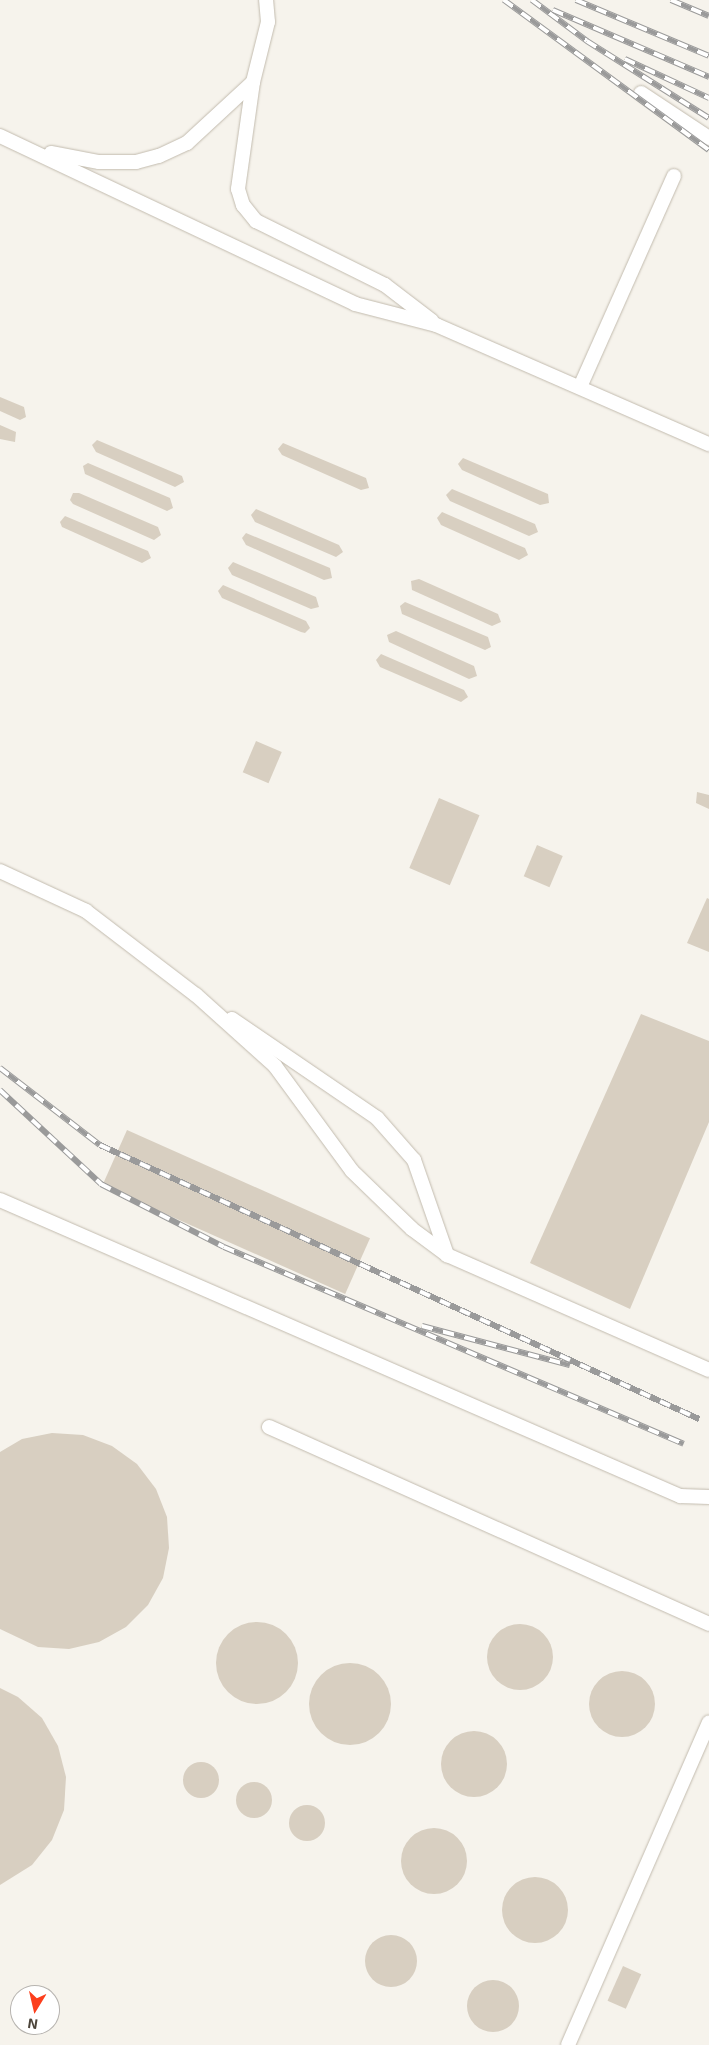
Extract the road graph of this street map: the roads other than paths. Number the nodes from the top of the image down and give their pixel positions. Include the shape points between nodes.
1 (266, 0) edge
2 (253, 82) junction
3 (641, 93) dead end
4 (0, 136) edge
5 (709, 138) edge
6 (30, 149) junction
7 (674, 176) dead end
8 (436, 325) junction
9 (580, 387) junction
10 (709, 444) edge
11 (0, 871) edge
12 (196, 995) junction
13 (0, 1200) edge
14 (447, 1255) junction
15 (709, 1370) edge
16 (268, 1427) dead end
17 (709, 1497) edge
18 (709, 1624) edge
19 (709, 1723) edge
20 (568, 2045) edge

1 - 2 lane via 268,22
2 - 6 lane via 187,143 159,156 136,162 99,162
2 - 8 lane via 238,189 243,205 256,221 386,285
3 - 5 lane
4 - 6 lane
6 - 8 lane via 355,304
7 - 9 lane
8 - 9 lane
9 - 10 lane
11 - 12 lane via 86,911
12 - 14 lane via 275,1066 352,1171 412,1229
12 - 14 lane via 377,1118 414,1160
13 - 17 lane via 680,1496
14 - 15 lane
16 - 18 lane
19 - 20 lane

